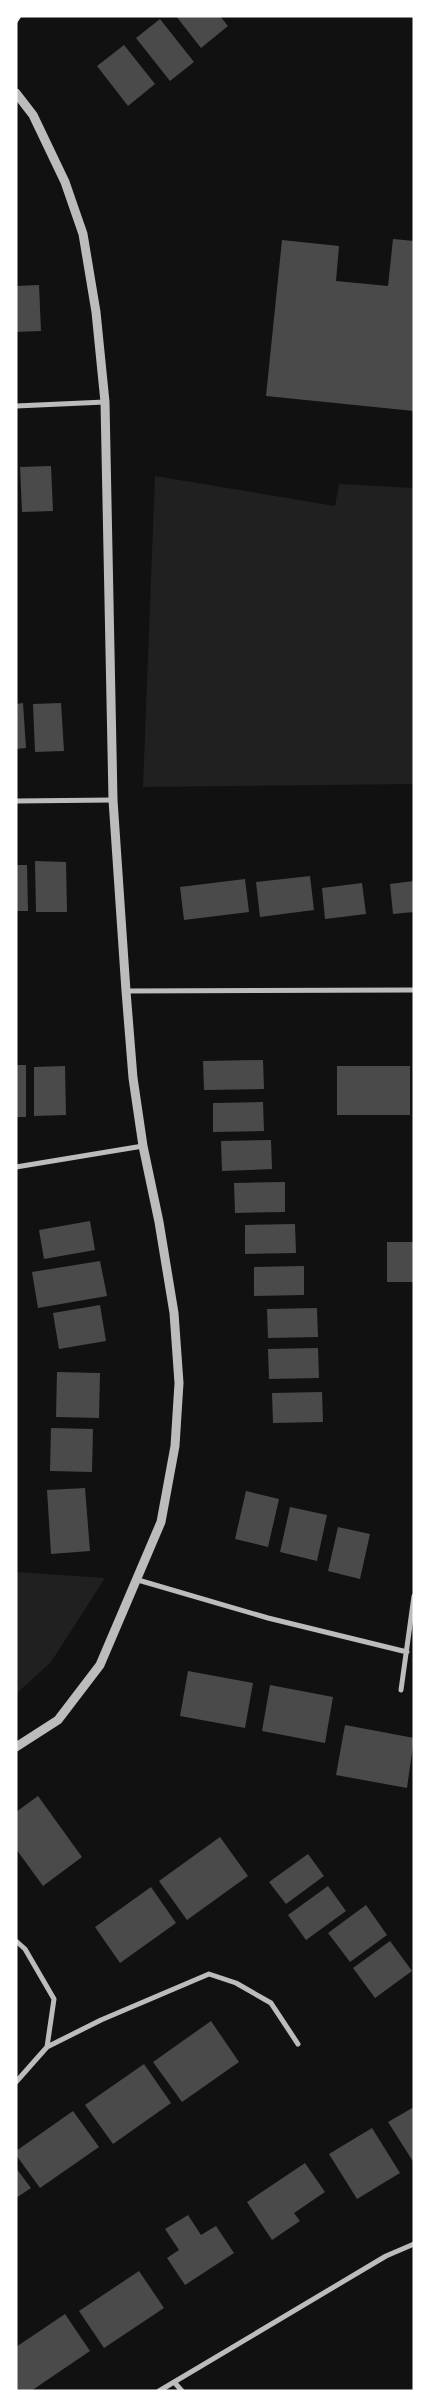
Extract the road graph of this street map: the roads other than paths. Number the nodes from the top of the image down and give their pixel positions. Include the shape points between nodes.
1 (16, 93) edge
2 (105, 402) junction
3 (16, 406) edge
4 (113, 800) junction
5 (16, 801) edge
6 (414, 990) edge
7 (126, 991) junction
8 (143, 1146) junction
9 (16, 1167) edge
10 (138, 1580) junction
11 (414, 1596) edge
12 (407, 1652) junction
13 (401, 1690) dead end
14 (16, 1747) edge
15 (16, 1941) edge
16 (298, 2044) dead end
17 (47, 2047) junction
18 (16, 2082) edge
19 (414, 2244) edge
20 (174, 2382) junction
21 (159, 2391) edge
22 (182, 2391) edge

1 - 2 street via 33,115 65,182 83,234 96,312
2 - 3 street
2 - 4 street
4 - 5 street
4 - 7 street
6 - 7 street
7 - 8 street via 133,1078
8 - 9 street
8 - 10 street via 174,1313 179,1383 175,1446 161,1522
10 - 12 street via 268,1618
10 - 14 street via 100,1665 58,1720
11 - 12 street
12 - 13 street
15 - 17 street via 26,1949 54,2000
16 - 17 street via 271,2003 236,1983 209,1974
17 - 18 street
19 - 20 street via 386,2256
20 - 21 street
20 - 22 street

